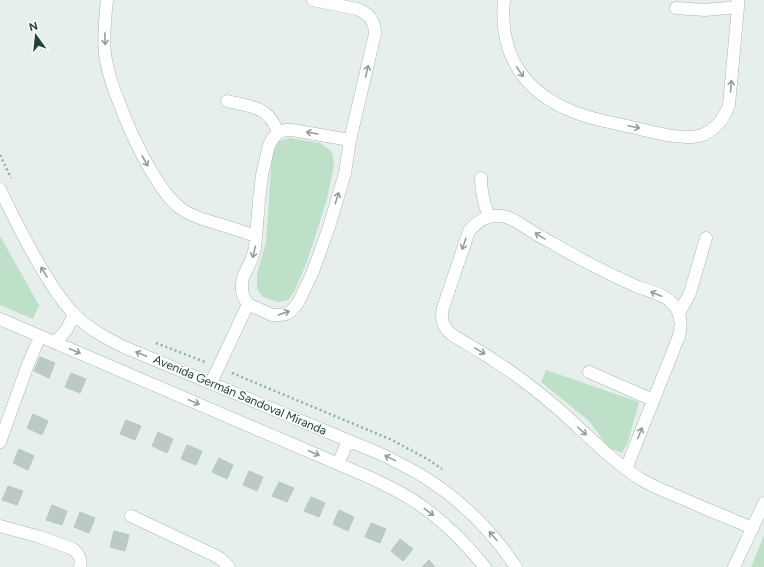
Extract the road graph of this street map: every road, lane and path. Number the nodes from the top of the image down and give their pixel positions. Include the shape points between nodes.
1 (107, 0) edge
2 (313, 0) edge
3 (504, 0) edge
4 (738, 4) edge
5 (676, 8) dead end
6 (227, 101) dead end
7 (278, 133) junction
8 (350, 140) junction
9 (0, 155) edge
10 (481, 178) dead end
11 (12, 180) dead end
12 (0, 189) edge
13 (489, 217) junction
14 (256, 236) junction
15 (706, 238) dead end
16 (248, 304) junction
17 (679, 313) junction
18 (74, 314) junction
19 (0, 319) edge
20 (40, 336) junction
21 (154, 342) dead end
22 (55, 343) junction
23 (219, 367) junction
24 (589, 372) dead end
25 (211, 383) junction
26 (653, 400) junction
27 (348, 440) junction
28 (0, 442) edge
29 (338, 464) junction
30 (626, 469) junction
31 (448, 474) dead end
32 (764, 503) edge
33 (131, 516) dead end
34 (0, 526) edge
35 (753, 528) junction
36 (80, 567) edge
37 (229, 567) edge
38 (485, 567) edge
39 (516, 567) edge
40 (734, 567) edge

1 -> 14 street via 104,37 108,72 132,134 153,174 168,197 180,208 190,214
8 -> 2 street via 375,28 371,18 357,8
3 -> 4 street via 508,48 519,70 535,89 558,105 590,118 686,137 701,136 708,132 726,113 730,96
4 - 5 street via 705,10
6 - 7 street via 264,112 276,125
8 -> 7 street via 292,130
7 - 14 street via 269,145 262,175
16 -> 8 street via 272,315 279,315 291,311 298,303 312,274 328,227 345,173
9 - 11 path
10 - 13 street via 482,197
18 -> 12 street, Avenida Germán Sandoval Miranda via 60,299 33,254
17 -> 13 street via 665,298 595,267 515,220 498,216
13 -> 30 street via 481,220 469,231 443,308 444,325 454,337 497,362 536,391
14 -> 16 street via 255,248 242,284 244,298
15 - 17 street via 690,293
16 - 23 street
17 - 26 street via 679,336
18 - 22 street via 67,329
25 -> 18 street, Avenida Germán Sandoval Miranda via 108,339
19 - 20 street, Avenida Germán Sandoval Miranda
20 - 22 street, Avenida Germán Sandoval Miranda
20 - 28 street
21 - 23 path
22 -> 29 street, Avenida Germán Sandoval Miranda
23 - 25 street
23 - 31 path via 392,440 429,460
24 - 26 street
25 - 27 street, Avenida Germán Sandoval Miranda
30 -> 26 street
27 - 29 street
39 -> 27 street, Avenida Germán Sandoval Miranda via 495,538 444,490 404,465
29 -> 38 street, Avenida Germán Sandoval Miranda via 396,490 420,504 451,530
30 - 35 street via 663,491
32 - 35 street
33 - 37 street via 216,556
34 - 36 street via 73,549 80,557
35 - 40 street

